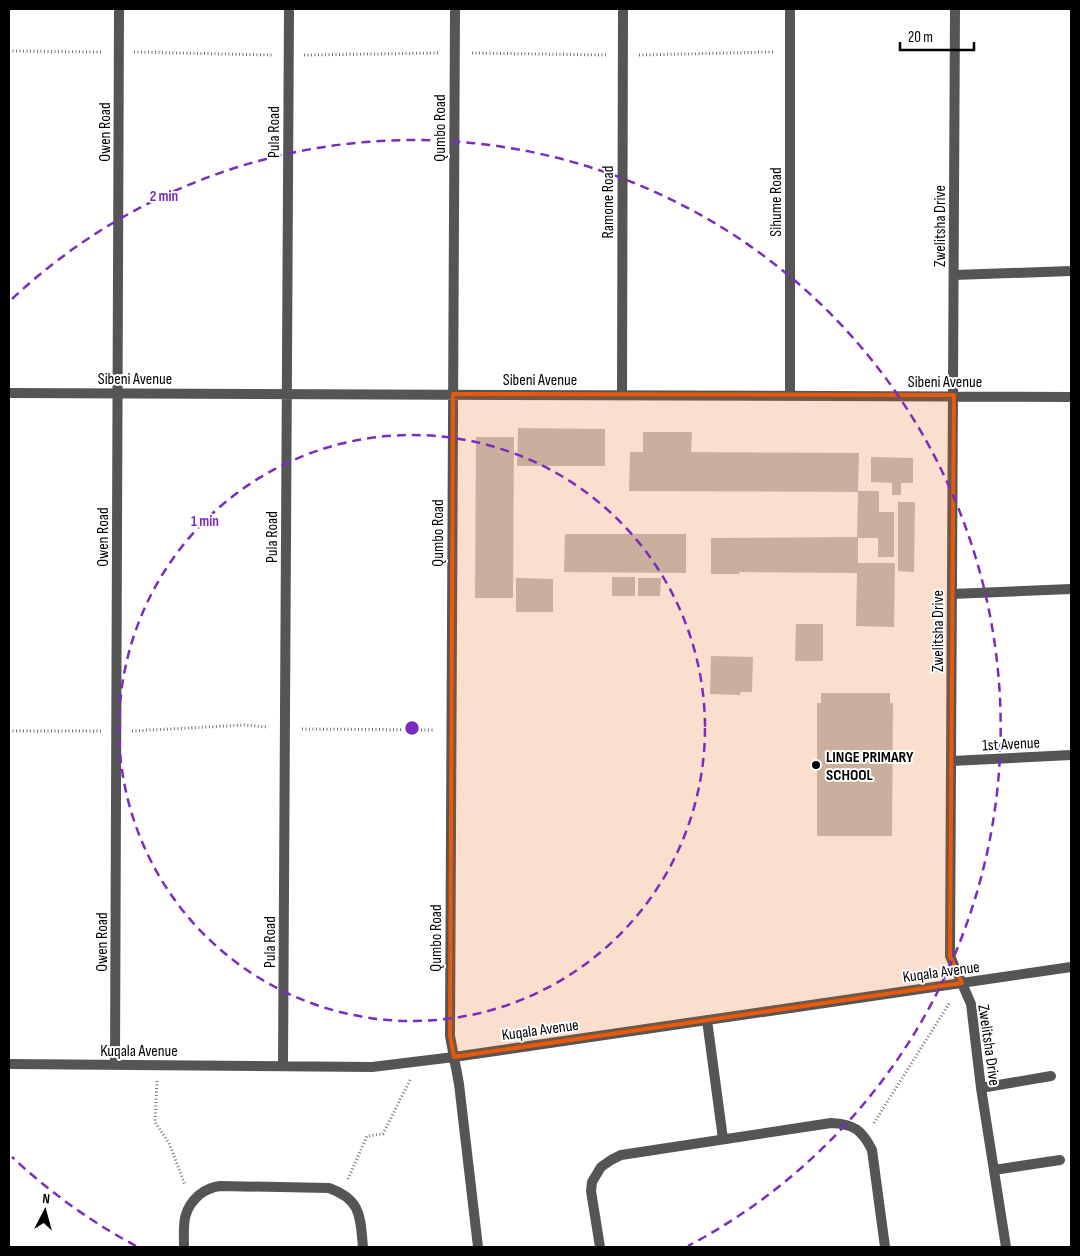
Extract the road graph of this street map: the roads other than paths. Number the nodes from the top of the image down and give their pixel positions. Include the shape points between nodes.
1 (119, 9) edge
2 (289, 9) edge
3 (455, 9) edge
4 (623, 9) edge
5 (790, 9) edge
6 (955, 9) edge
7 (1071, 271) edge
8 (954, 275) junction
9 (9, 393) edge
10 (118, 393) junction
11 (287, 394) junction
12 (453, 394) junction
13 (622, 394) junction
14 (790, 395) junction
15 (954, 395) junction
16 (1071, 396) edge
17 (1071, 589) edge
18 (952, 594) junction
19 (1071, 755) edge
20 (952, 762) junction
21 (1071, 967) edge
22 (962, 983) junction
23 (707, 1020) junction
24 (454, 1057) junction
25 (9, 1064) edge
26 (115, 1064) junction
27 (283, 1066) junction
28 (1051, 1076) dead end
29 (981, 1088) junction
30 (723, 1139) junction
31 (1060, 1160) dead end
32 (994, 1170) junction
33 (184, 1247) edge
34 (363, 1247) edge
35 (478, 1247) edge
36 (600, 1247) edge
37 (884, 1247) edge
38 (1006, 1247) edge

1 - 10 street, Owen Road
2 - 11 street, Pula Road
3 - 12 street, Qumbo Road
4 - 13 street, Ramone Road
5 - 14 street, Sihume Road
6 - 8 street, Zwelitsha Drive
7 - 8 street
8 - 15 street, Zwelitsha Drive
9 - 10 street, Sibeni Avenue
10 - 11 street, Sibeni Avenue
10 - 26 street, Owen Road
11 - 12 street, Sibeni Avenue
11 - 27 street, Pula Road
12 - 13 street, Sibeni Avenue
12 - 24 street, Qumbo Road via 450,1036
13 - 14 street, Sibeni Avenue
14 - 15 street, Sibeni Avenue
15 - 16 street, Sibeni Avenue
15 - 18 street, Zwelitsha Drive
17 - 18 street
18 - 20 street, Zwelitsha Drive
19 - 20 street, 1st Avenue
20 - 22 street, Zwelitsha Drive via 950,956
21 - 22 street, Kuqala Avenue
22 - 23 street, Kuqala Avenue
22 - 29 street, Zwelitsha Drive via 971,1004
23 - 24 street, Kuqala Avenue
23 - 30 street
24 - 27 street, Kuqala Avenue via 372,1066
24 - 35 street, Qumbo Road
25 - 26 street, Kuqala Avenue
26 - 27 street, Kuqala Avenue
28 - 29 street
29 - 32 street, Zwelitsha Drive
30 - 36 street via 621,1155 601,1167 592,1182 591,1191
30 - 37 street via 831,1123 855,1128 865,1136 872,1150
31 - 32 street
32 - 38 street, Zwelitsha Drive
33 - 34 street via 186,1211 202,1192 214,1186 330,1188 342,1193 358,1210

